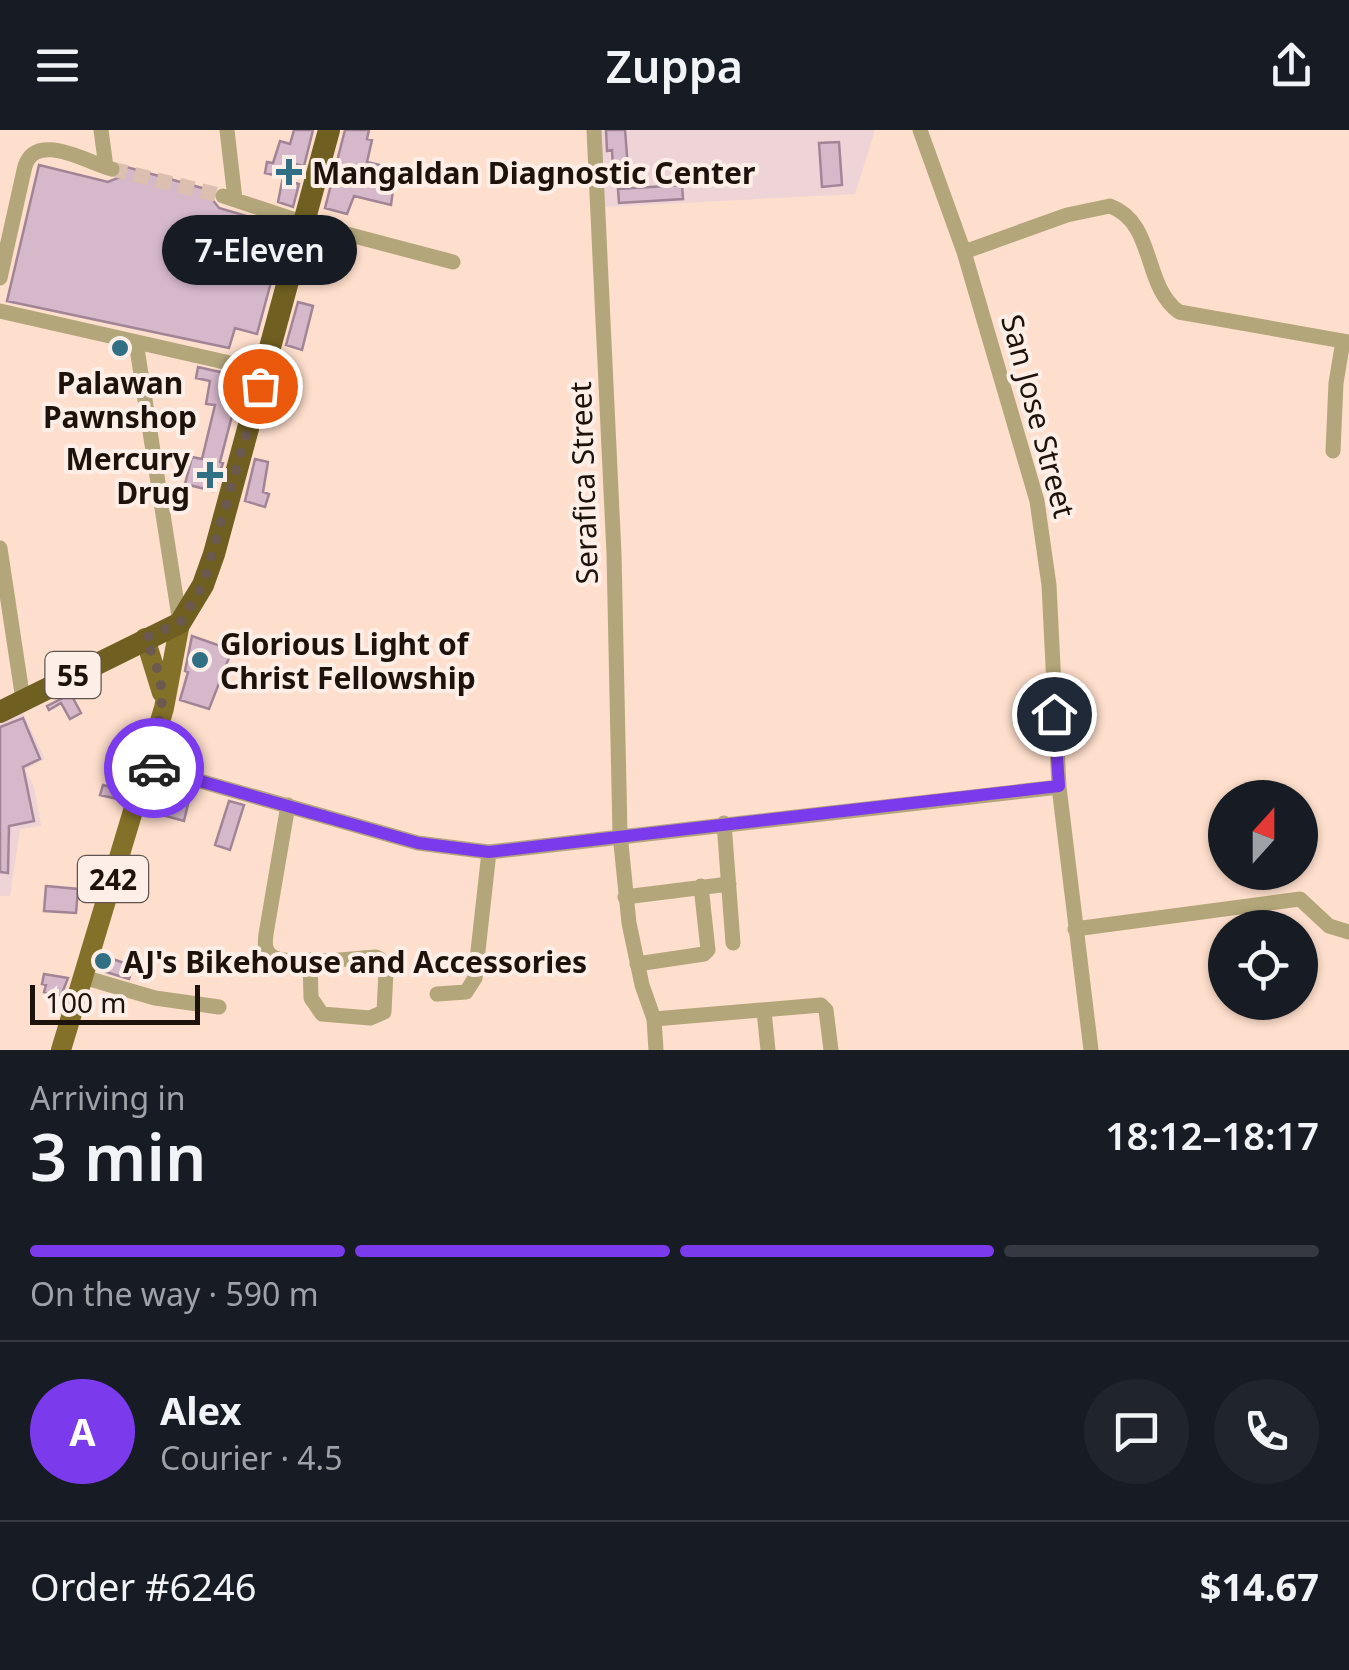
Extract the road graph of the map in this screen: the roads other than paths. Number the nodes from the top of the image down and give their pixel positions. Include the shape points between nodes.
1 (101, 130) edge
2 (227, 130) edge
3 (329, 130) edge
4 (594, 130) edge
5 (920, 130) edge
6 (305, 223) junction
7 (964, 252) junction
8 (453, 262) dead end
9 (0, 278) edge
10 (0, 311) edge
11 (136, 342) junction
12 (1346, 342) edge
13 (266, 370) junction
14 (1333, 452) dead end
15 (0, 548) edge
16 (180, 623) junction
17 (145, 638) junction
18 (22, 700) junction
19 (164, 708) junction
20 (0, 712) edge
21 (147, 766) junction
22 (1059, 786) junction
23 (288, 805) junction
24 (724, 823) junction
25 (620, 834) junction
26 (489, 852) junction
27 (729, 884) junction
28 (701, 886) junction
29 (626, 897) junction
30 (1074, 929) junction
31 (1349, 932) edge
32 (733, 943) dead end
33 (310, 960) junction
34 (637, 964) junction
35 (84, 977) junction
36 (437, 994) dead end
37 (219, 1008) dead end
38 (764, 1011) junction
39 (654, 1019) junction
40 (60, 1050) edge
41 (656, 1050) edge
42 (768, 1050) edge
43 (831, 1050) edge
44 (1091, 1050) edge

1 - 9 street via 109,168 51,149 30,154
2 - 6 street via 229,198
3 - 6 highway
4 - 25 street, Serafica Street
5 - 7 street, San Jose Street
6 - 8 street
6 - 13 highway
7 - 12 street via 1110,206 1134,220 1160,290 1179,312
7 - 22 street, San Jose Street via 1037,501
10 - 11 street
11 - 13 street
11 - 16 street
12 - 14 street via 1336,383
13 - 16 highway via 214,554
15 - 18 street
16 - 17 highway, 55
16 - 19 main road, 242
17 - 18 highway, 55
17 - 19 main road, 242
18 - 20 highway, 55
19 - 21 main road, 242
21 - 23 street
21 - 35 main road, 242
22 - 24 street
22 - 30 street, San Jose Street
23 - 26 street via 418,843
23 - 33 street via 265,943 278,959
24 - 25 street
24 - 27 street
25 - 26 street
25 - 29 street, Serafica Street
26 - 36 street via 476,978 466,992
27 - 28 street
27 - 32 street
28 - 29 street
28 - 34 street via 708,950
29 - 34 street, Serafica Street
30 - 31 street via 1300,899 1329,926
30 - 44 street, San Jose Street
33 - 33 street via 380,959 386,971 384,1012 370,1018 322,1014 311,998
34 - 39 street, Serafica Street
35 - 37 street
35 - 40 main road, 242
38 - 39 street
38 - 42 street
38 - 43 street via 821,1005
39 - 41 street, Serafica Street

